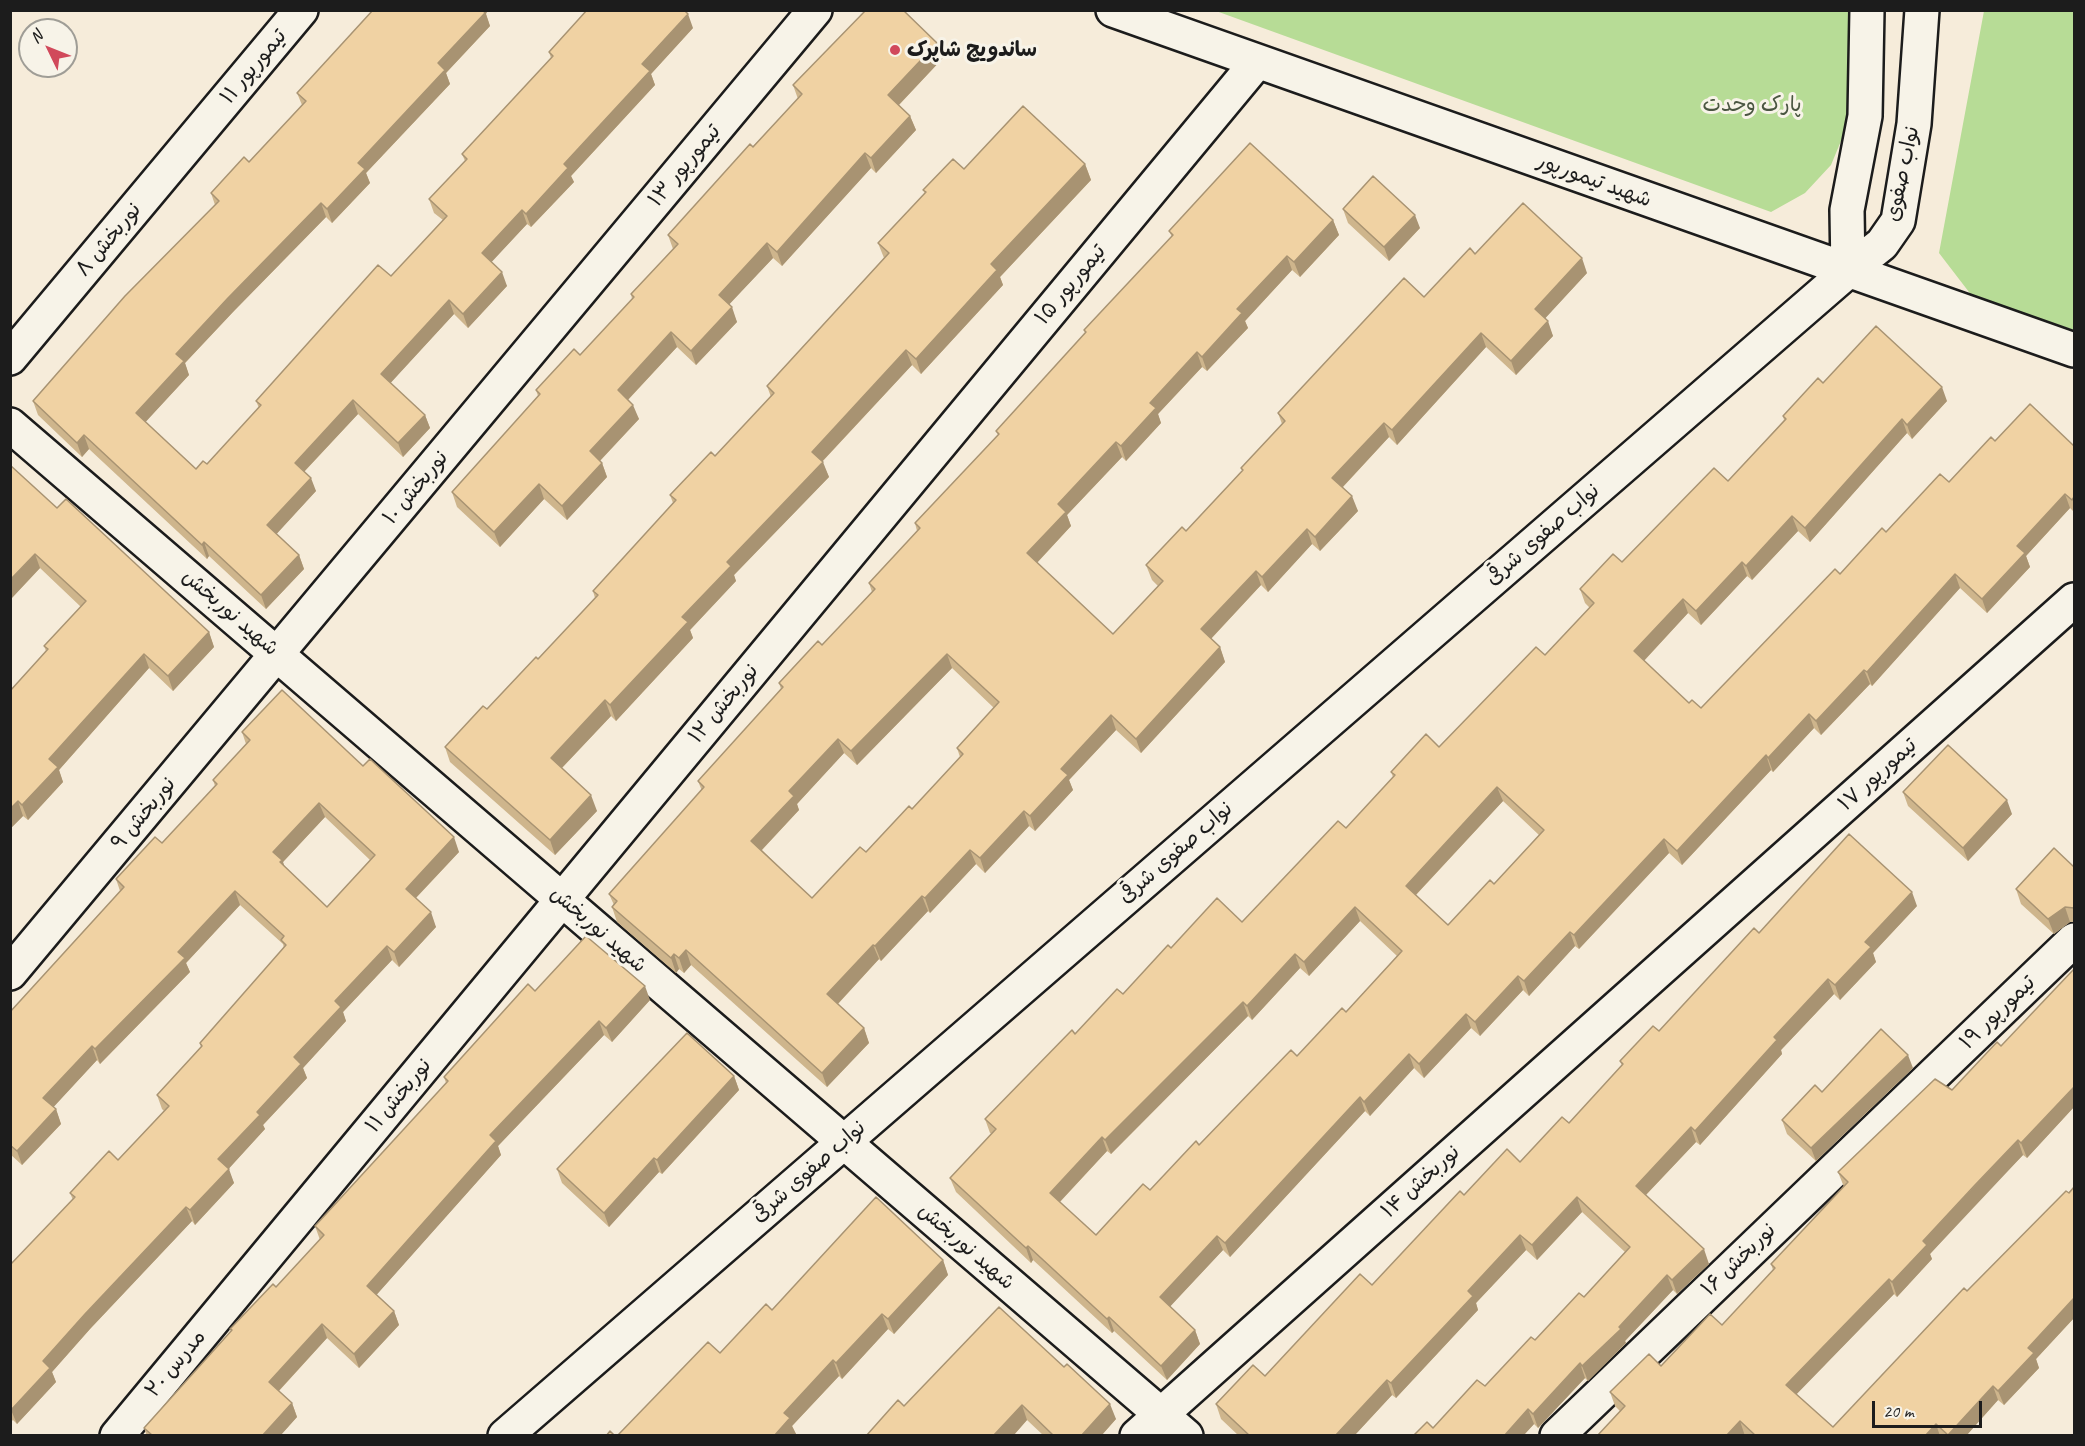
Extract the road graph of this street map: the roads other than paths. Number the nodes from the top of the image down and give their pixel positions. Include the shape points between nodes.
1 (301, 10) edge
2 (815, 10) edge
3 (1113, 10) edge
4 (1867, 10) edge
5 (1923, 10) edge
6 (1257, 62) junction
7 (207, 123) joint
8 (1848, 271) junction
9 (555, 321) joint
10 (2074, 350) edge
11 (10, 358) edge
12 (10, 425) edge
13 (886, 509) joint
14 (2074, 600) edge
15 (277, 654) junction
16 (562, 900) junction
17 (2074, 940) edge
18 (1682, 950) joint
19 (10, 973) edge
20 (1921, 1085) joint
21 (844, 1142) junction
22 (236, 1292) joint
23 (1160, 1414) junction
24 (117, 1436) edge
25 (505, 1436) edge
26 (1137, 1436) edge
27 (1186, 1436) edge
28 (1557, 1436) edge

1 - 7 street, تیمورپور ۱۱
2 - 9 street, تیمورپور ۱۳
3 - 6 street, شهید تیمورپور
4 - 8 street via 1866,116 1847,210
5 - 8 street, نواب صفوی via 1914,124 1898,220 1882,244
6 - 8 street, شهید تیمورپور
6 - 13 street, تیمورپور ۱۵
7 - 11 street, نوربخش ۸
8 - 10 street, شهید تیمورپور
8 - 21 street, نواب صفوی شرقی
9 - 15 street, نوربخش ۱۰
12 - 15 street, شهید نوربخش
13 - 16 street, نوربخش ۱۲
14 - 18 street, تیمورپور ۱۷
15 - 16 street, شهید نوربخش
15 - 19 street, نوربخش ۹
16 - 21 street, شهید نوربخش
16 - 22 street, نوربخش ۱۱
17 - 20 street, تیمورپور ۱۹
18 - 23 street, نوربخش ۱۴
20 - 28 street, نوربخش ۱۶
21 - 23 street, شهید نوربخش
21 - 25 street, نواب صفوی شرقی
22 - 24 street, مدرس ۲۰
23 - 26 street, نوربخش ۱۴
23 - 27 street, شهید نوربخش

